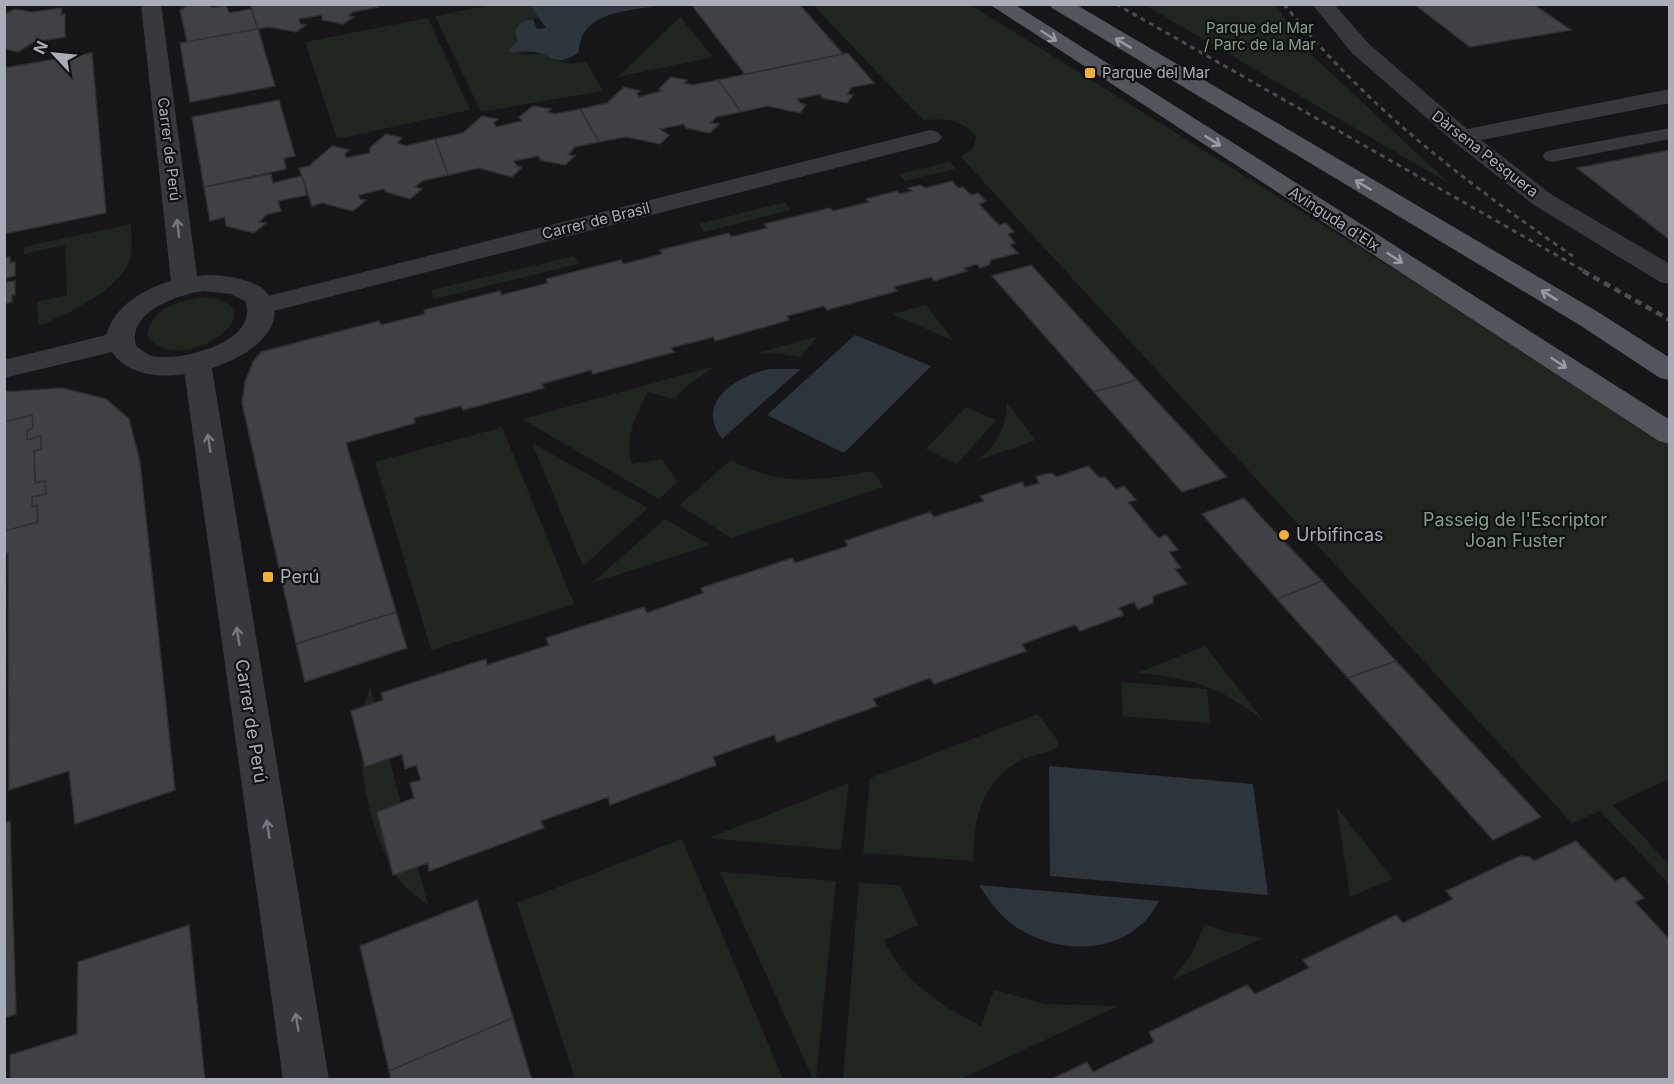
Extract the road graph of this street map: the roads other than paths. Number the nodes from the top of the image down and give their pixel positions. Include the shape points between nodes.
1 (999, 4) edge
2 (1059, 4) edge
3 (1322, 4) edge
4 (148, 7) edge
5 (1670, 96) edge
6 (1670, 133) edge
7 (930, 137) dead end
8 (1462, 137) junction
9 (1552, 156) dead end
10 (1670, 276) edge
11 (185, 286) junction
12 (262, 306) junction
13 (120, 341) junction
14 (197, 363) junction
15 (4, 369) edge
16 (1670, 371) edge
17 (1670, 434) edge
18 (306, 1080) edge

1 -> 17 main road, Avinguda d'Elx
16 -> 2 main road via 1588,318
3 - 8 street, Dàrsena Pesquera via 1360,48
11 -> 4 street, Carrer de Perú
5 - 8 street
6 - 9 lane
7 - 12 street, Carrer de Brasil
8 - 10 street, Dàrsena Pesquera via 1543,200
11 - 12 street via 229,284 250,291
11 - 13 street via 157,296 132,313 121,330
12 - 14 street via 262,316 250,335 222,355
13 - 14 street via 126,353 148,365
13 - 15 street
18 -> 14 street, Carrer de Perú

